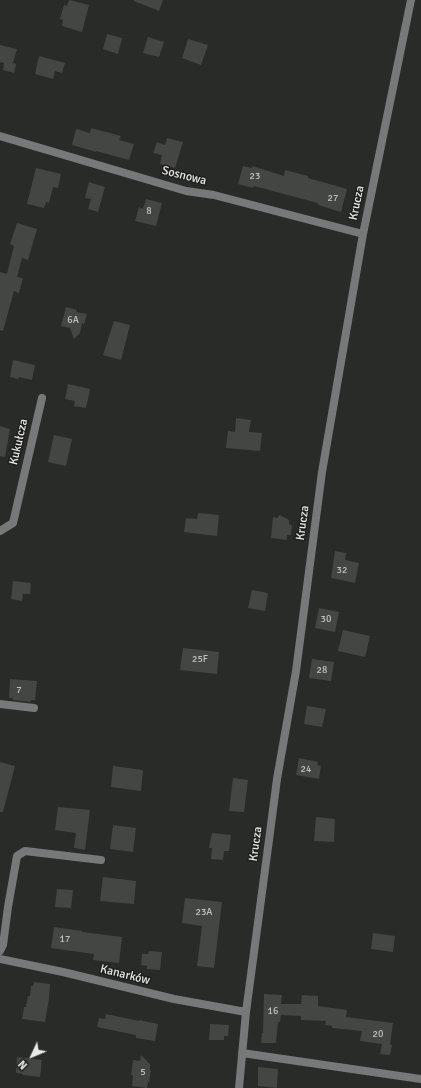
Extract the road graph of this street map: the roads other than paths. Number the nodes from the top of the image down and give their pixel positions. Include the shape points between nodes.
1 (411, 0) edge
2 (0, 136) edge
3 (363, 234) junction
4 (42, 398) dead end
5 (0, 531) edge
6 (0, 704) edge
7 (34, 708) dead end
8 (101, 860) dead end
9 (0, 951) edge
10 (0, 959) edge
11 (246, 1012) junction
12 (242, 1053) junction
13 (421, 1079) edge
14 (239, 1088) edge

1 - 3 street, Krucza
2 - 3 street, Sosnowa via 186,191 214,195
3 - 11 street, Krucza via 322,472
4 - 5 street, Kukułcza via 13,523
6 - 7 street
8 - 9 street via 26,851 17,856
10 - 11 street, Kanarków via 174,999
11 - 12 street, Krucza
12 - 13 street
12 - 14 street, Krucza

